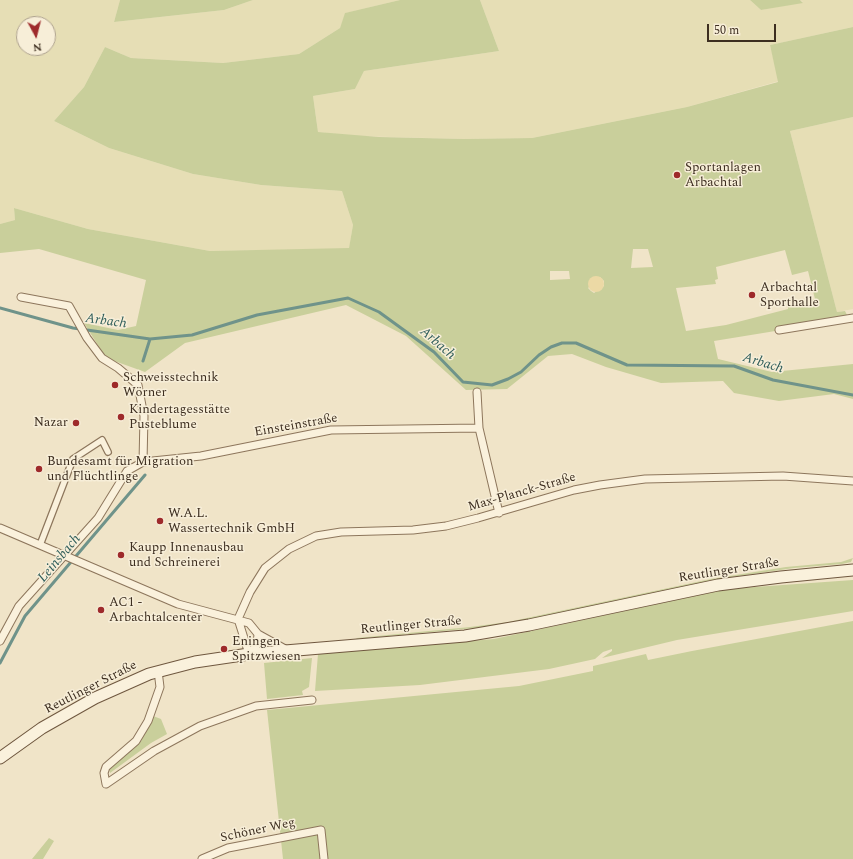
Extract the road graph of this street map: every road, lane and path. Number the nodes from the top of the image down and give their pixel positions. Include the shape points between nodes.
1 (21, 297) dead end
2 (853, 318) edge
3 (779, 330) dead end
4 (477, 392) dead end
5 (479, 428) junction
6 (108, 452) dead end
7 (143, 462) junction
8 (853, 481) edge
9 (499, 513) junction
10 (0, 528) edge
11 (40, 545) junction
12 (64, 556) junction
13 (850, 572) edge
14 (238, 619) junction
15 (258, 634) junction
16 (0, 641) edge
17 (287, 650) junction
18 (249, 654) junction
19 (158, 671) junction
20 (312, 700) dead end
21 (0, 758) edge
22 (202, 859) edge
23 (324, 859) edge

1 - 7 street via 69,306 86,338 102,358 138,385 144,416
2 - 3 street
4 - 5 street
5 - 7 street, Einsteinstraße via 331,430 201,456
5 - 9 street
6 - 11 street via 102,440 73,459
7 - 12 street via 127,471 98,518
8 - 9 street, Max-Planck-Straße via 782,476 646,479 596,485
9 - 14 street, Max-Planck-Straße via 431,528 328,533 302,541 265,568 250,592
10 - 11 street
11 - 12 street
12 - 14 street via 178,604
12 - 16 street via 19,606
13 - 17 main road, Reutlinger Straße via 782,576 718,585 498,631
14 - 15 street via 250,623
14 - 18 street
15 - 17 street
15 - 18 street via 257,644
17 - 18 main road, Reutlinger Straße
18 - 19 main road, Reutlinger Straße via 209,659
19 - 20 street via 160,687 148,721 136,741 106,767 106,784 154,751 200,726 256,706
19 - 21 main road, Reutlinger Straße via 124,684 67,713
22 - 23 street, Schöner Weg via 228,848 321,830

